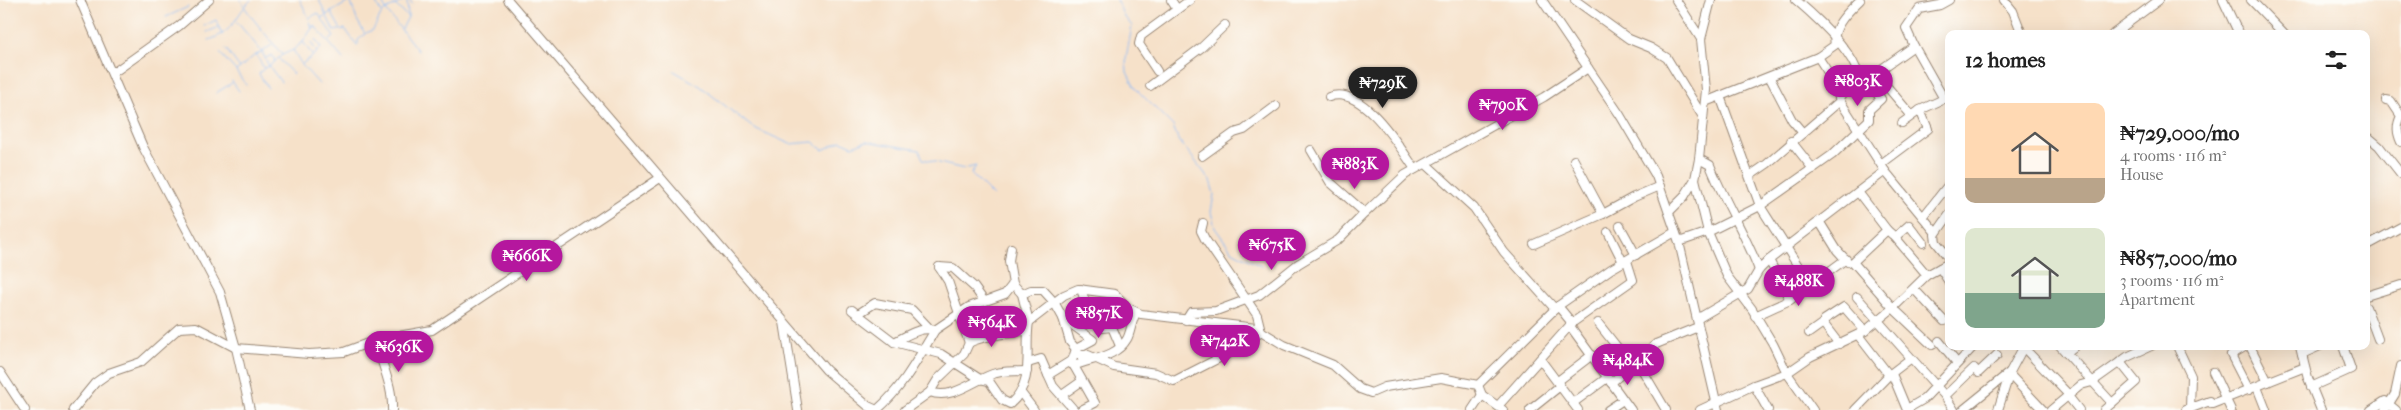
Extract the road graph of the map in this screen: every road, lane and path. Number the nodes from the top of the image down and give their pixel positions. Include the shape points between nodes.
1 (80, 0) edge
2 (86, 0) edge
3 (209, 0) edge
4 (508, 0) edge
5 (1171, 0) edge
6 (1190, 0) edge
7 (1542, 0) edge
8 (1575, 0) edge
9 (1676, 0) edge
10 (1711, 0) edge
11 (1796, 0) edge
12 (1860, 0) edge
13 (1922, 0) edge
14 (1949, 0) edge
15 (2004, 0) edge
16 (2159, 0) edge
17 (2223, 0) edge
18 (2251, 0) edge
19 (1177, 9) junction
20 (1919, 10) junction
21 (87, 14) junction
22 (1225, 25) dead end
23 (2020, 30) edge
24 (2118, 30) edge
25 (2237, 30) edge
26 (2280, 30) edge
27 (1833, 36) junction
28 (1701, 39) junction
29 (1914, 46) junction
30 (1818, 57) junction
31 (1588, 68) junction
32 (1157, 71) dead end
33 (113, 73) junction
34 (1879, 76) junction
35 (1770, 78) junction
36 (1150, 86) dead end
37 (1720, 96) junction
38 (1945, 96) edge
39 (1329, 98) dead end
40 (1945, 98) edge
41 (1840, 99) junction
42 (2386, 100) dead end
43 (1705, 102) junction
44 (1276, 106) dead end
45 (1920, 110) junction
46 (1911, 114) junction
47 (1703, 119) junction
48 (1902, 123) dead end
49 (1859, 128) junction
50 (1802, 133) junction
51 (2370, 138) edge
52 (1791, 142) junction
53 (2401, 142) edge
54 (1311, 150) dead end
55 (1202, 156) dead end
56 (1699, 159) junction
57 (1574, 160) dead end
58 (1426, 164) junction
59 (1883, 168) junction
60 (1813, 169) junction
61 (1415, 170) junction
62 (2400, 170) edge
63 (1751, 175) junction
64 (660, 178) junction
65 (1695, 179) junction
66 (1660, 186) junction
67 (1945, 189) edge
68 (1858, 192) junction
69 (1760, 206) junction
70 (1669, 212) junction
71 (1365, 213) junction
72 (1604, 214) junction
73 (1736, 217) junction
74 (1923, 217) junction
75 (1819, 221) junction
76 (1945, 221) edge
77 (1203, 223) dead end
78 (1620, 226) dead end
79 (2401, 227) edge
80 (1887, 230) junction
81 (1608, 232) dead end
82 (1675, 232) junction
83 (1708, 232) junction
84 (1936, 233) junction
85 (1895, 237) junction
86 (1679, 242) junction
87 (1923, 243) dead end
88 (1534, 244) dead end
89 (2370, 244) edge
90 (1011, 248) dead end
91 (1787, 248) junction
92 (1945, 253) edge
93 (1636, 255) junction
94 (1769, 260) junction
95 (1625, 261) junction
96 (1849, 261) junction
97 (1945, 265) edge
98 (1940, 268) junction
99 (1800, 269) dead end
100 (1759, 270) junction
101 (1927, 275) junction
102 (1945, 276) edge
103 (1013, 284) junction
104 (2401, 285) edge
105 (1081, 289) junction
106 (1914, 289) junction
107 (1022, 294) junction
108 (2370, 294) edge
109 (1739, 295) junction
110 (1857, 297) dead end
111 (1248, 300) junction
112 (1790, 300) junction
113 (984, 301) junction
114 (1054, 302) junction
115 (1128, 308) junction
116 (1557, 308) junction
117 (1893, 308) junction
118 (957, 313) junction
119 (1136, 313) junction
120 (1755, 316) junction
121 (2370, 317) edge
122 (1063, 318) junction
123 (1091, 320) junction
124 (1186, 320) junction
125 (1944, 321) dead end
126 (784, 322) junction
127 (1877, 322) junction
128 (1598, 323) dead end
129 (1697, 323) junction
130 (1823, 323) junction
131 (1571, 325) junction
132 (1029, 326) junction
133 (1075, 326) junction
134 (1112, 327) junction
135 (933, 329) junction
136 (1261, 331) junction
137 (1809, 333) dead end
138 (1861, 333) junction
139 (2378, 338) dead end
140 (376, 340) junction
141 (894, 342) junction
142 (1939, 342) dead end
143 (969, 343) junction
144 (1839, 344) junction
145 (1932, 345) dead end
146 (1120, 346) junction
147 (236, 348) junction
148 (1945, 348) edge
149 (923, 350) junction
150 (1947, 350) edge
151 (1970, 350) edge
152 (2022, 350) edge
153 (2027, 350) edge
154 (2063, 350) edge
155 (2142, 350) edge
156 (2179, 350) edge
157 (2234, 350) edge
158 (2252, 350) edge
159 (2301, 350) edge
160 (2344, 350) edge
161 (1076, 352) junction
162 (1592, 355) junction
163 (1997, 355) dead end
164 (1097, 359) junction
165 (1540, 359) junction
166 (1910, 359) junction
167 (1958, 362) junction
168 (2120, 362) junction
169 (956, 364) junction
170 (1635, 364) junction
171 (1073, 365) junction
172 (2401, 366) edge
173 (1028, 367) junction
174 (2305, 367) junction
175 (0, 372) edge
176 (2212, 372) dead end
177 (1787, 373) junction
178 (2009, 373) junction
179 (1890, 374) junction
180 (1048, 375) junction
181 (981, 379) junction
182 (1609, 380) junction
183 (1082, 381) junction
184 (2092, 382) junction
185 (2268, 382) junction
186 (1559, 383) junction
187 (1478, 385) junction
188 (1754, 385) junction
189 (2399, 385) edge
190 (2257, 386) junction
191 (2311, 386) junction
192 (1936, 388) junction
193 (2249, 390) junction
194 (930, 392) junction
195 (1021, 393) junction
196 (1062, 395) junction
197 (1482, 395) junction
198 (1945, 396) junction
199 (2068, 396) junction
200 (2225, 398) junction
201 (1015, 400) junction
202 (1623, 400) junction
203 (2112, 403) junction
204 (2387, 406) edge
205 (1575, 407) edge
206 (1717, 407) edge
207 (1501, 408) edge
208 (1950, 408) edge
209 (1907, 409) edge
210 (2000, 409) edge
211 (2188, 409) edge
212 (25, 410) edge
213 (73, 410) edge
214 (250, 410) edge
215 (392, 410) edge
216 (798, 410) edge
217 (877, 410) edge
218 (906, 410) edge
219 (1012, 410) edge
220 (1034, 410) edge
221 (1074, 410) edge
222 (1081, 410) edge
223 (1472, 410) edge
224 (1530, 410) edge
225 (1608, 410) edge
226 (1631, 410) edge
227 (1666, 410) edge
228 (1700, 410) edge
229 (1768, 410) edge
230 (1813, 410) edge
231 (1855, 410) edge
232 (1963, 410) edge
233 (2043, 410) edge
234 (2051, 410) edge
235 (2079, 410) edge
236 (2104, 410) edge
237 (2230, 410) edge
238 (2266, 410) edge
239 (2321, 410) edge
240 (2371, 410) edge
241 (2396, 410) edge

1 - 21 street
2 - 21 street
3 - 33 street via 180,26
4 - 64 street
5 - 19 street
6 - 19 street
7 - 31 street
8 - 47 street via 1629,39 1667,58
9 - 28 street
10 - 28 street
11 - 27 street
12 - 27 street via 1841,18
13 - 20 street
14 - 20 street
15 - 23 street via 2013,11
16 - 24 street
17 - 25 street
18 - 26 street
19 - 32 street via 1141,36 1139,44
20 - 29 street via 1906,28
21 - 33 street
22 - 36 street
27 - 30 street via 1835,45
27 - 41 street via 1856,65 1859,77
28 - 43 street via 1706,72
29 - 34 street via 1880,70
29 - 38 street
30 - 35 street
30 - 41 street via 1835,83
31 - 58 street via 1544,98
31 - 66 street via 1640,147
33 - 147 street via 144,148 220,292
34 - 46 street
34 - 49 street via 1876,92 1881,99 1869,110 1869,120
35 - 37 street
35 - 50 street
37 - 43 street
37 - 63 street
39 - 61 street via 1336,94 1349,96 1367,109 1390,132
40 - 45 street
41 - 49 street
41 - 50 street
42 - 53 street via 2391,101 2401,116 2397,125
43 - 47 street
44 - 55 street
45 - 46 street
45 - 59 street via 1928,129
46 - 48 street
47 - 56 street
49 - 59 street
49 - 60 street via 1832,156
50 - 52 street
51 - 62 street
52 - 60 street
52 - 63 street
54 - 71 street via 1330,182
56 - 65 street
56 - 73 street via 1710,165 1722,195
57 - 72 street
58 - 61 street
58 - 116 street via 1474,208 1504,252
59 - 68 street
59 - 74 street
60 - 69 street
61 - 71 street via 1405,175
63 - 69 street
64 - 126 street
64 - 140 street via 432,330
65 - 70 street
65 - 83 street
66 - 70 street
66 - 72 street
67 - 74 street
68 - 75 street
68 - 80 street
69 - 73 street
69 - 91 street
70 - 82 street
71 - 111 street via 1338,240
72 - 88 street
73 - 83 street
73 - 100 street
74 - 84 street
75 - 91 street
75 - 96 street
76 - 84 street
77 - 111 street via 1201,231 1205,239
78 - 93 street
79 - 89 street
80 - 85 street
80 - 96 street
81 - 95 street
82 - 86 street
82 - 93 street
83 - 86 street
83 - 109 street
84 - 92 street via 1936,242
85 - 87 street via 1909,226
85 - 101 street
86 - 129 street
90 - 103 street via 1009,261
91 - 94 street
91 - 99 street
93 - 95 street
94 - 100 street
94 - 112 street
95 - 116 street
95 - 131 street via 1633,280
96 - 112 street
96 - 117 street
97 - 98 street
98 - 101 street
98 - 102 street
100 - 109 street via 1748,289
101 - 106 street
103 - 107 street
103 - 113 street via 1005,294
104 - 108 street
105 - 114 street via 1069,292
105 - 115 street via 1115,294
105 - 123 street
106 - 117 street
106 - 125 street
107 - 114 street via 1039,289
107 - 132 street
109 - 120 street
109 - 129 street
110 - 127 street
111 - 124 street via 1216,311 1191,312
111 - 136 street
112 - 120 street
113 - 118 street
113 - 118 street via 953,268 938,267 948,281
114 - 122 street
114 - 132 street
115 - 119 street
115 - 134 street
116 - 131 street
116 - 187 street
117 - 127 street
117 - 145 street
118 - 135 street
118 - 143 street
119 - 124 street
119 - 146 street via 1127,339
120 - 177 street
121 - 139 street
122 - 133 street
122 - 161 street
123 - 133 street
123 - 134 street via 1098,321 1102,328
124 - 136 street via 1253,327
126 - 216 street
126 - 217 street via 826,370
127 - 138 street
127 - 166 street
128 - 170 street
129 - 170 street via 1656,344
129 - 206 street
130 - 137 street
130 - 138 street via 1844,307
130 - 144 street
131 - 162 street
131 - 165 street
132 - 143 street via 994,337 981,337
132 - 173 street
133 - 161 street via 1093,340
134 - 146 street
135 - 141 street via 914,331
135 - 141 street via 912,310 891,305 874,303 855,312
135 - 149 street
136 - 164 street via 1237,349 1174,381 1156,373 1114,367
136 - 187 street via 1284,345 1333,364 1360,389 1371,393 1385,387 1441,378
138 - 144 street
138 - 179 street
140 - 147 street via 344,352 309,354
140 - 215 street via 381,364 388,376
141 - 149 street
142 - 148 street
143 - 169 street
144 - 177 street via 1810,357
146 - 164 street via 1106,357
147 - 213 street via 196,327 179,328 141,362 95,383
147 - 214 street
149 - 169 street via 944,356
149 - 217 street via 896,393
150 - 167 street
151 - 167 street
152 - 178 street
153 - 199 street
154 - 184 street
155 - 168 street
156 - 211 street via 2191,376
157 - 193 street via 2231,355
158 - 185 street
159 - 174 street
160 - 191 street via 2351,369
161 - 164 street
161 - 171 street
162 - 182 street
162 - 186 street
163 - 198 street via 1978,373 1974,368
164 - 171 street
165 - 186 street
165 - 207 street
166 - 179 street
166 - 192 street
167 - 192 street
168 - 184 street
168 - 203 street via 2136,382
169 - 181 street
169 - 194 street via 938,379
170 - 182 street
170 - 227 street
171 - 180 street via 1069,362
171 - 183 street
172 - 189 street
173 - 180 street via 1041,359
173 - 181 street via 998,372
173 - 195 street
174 - 185 street
174 - 191 street
175 - 212 street
176 - 200 street
177 - 188 street
177 - 230 street
178 - 210 street
178 - 232 street
178 - 233 street
179 - 209 street
179 - 231 street
180 - 196 street
181 - 194 street via 965,388 936,394
181 - 201 street via 993,384 1003,401 1010,404
182 - 202 street
182 - 205 street
183 - 196 street
183 - 222 street via 1095,403
184 - 199 street via 2081,385
184 - 203 street
185 - 190 street
186 - 205 street
186 - 224 street
187 - 197 street
188 - 206 street
188 - 229 street
189 - 204 street
190 - 193 street
190 - 238 street
191 - 239 street
192 - 198 street
192 - 209 street
193 - 200 street
194 - 218 street
195 - 201 street
195 - 220 street
196 - 221 street
197 - 207 street
197 - 223 street
198 - 208 street
199 - 234 street
199 - 235 street
200 - 211 street
200 - 237 street
201 - 219 street
202 - 225 street
202 - 226 street
203 - 236 street
204 - 240 street via 2385,401
204 - 241 street
206 - 228 street

